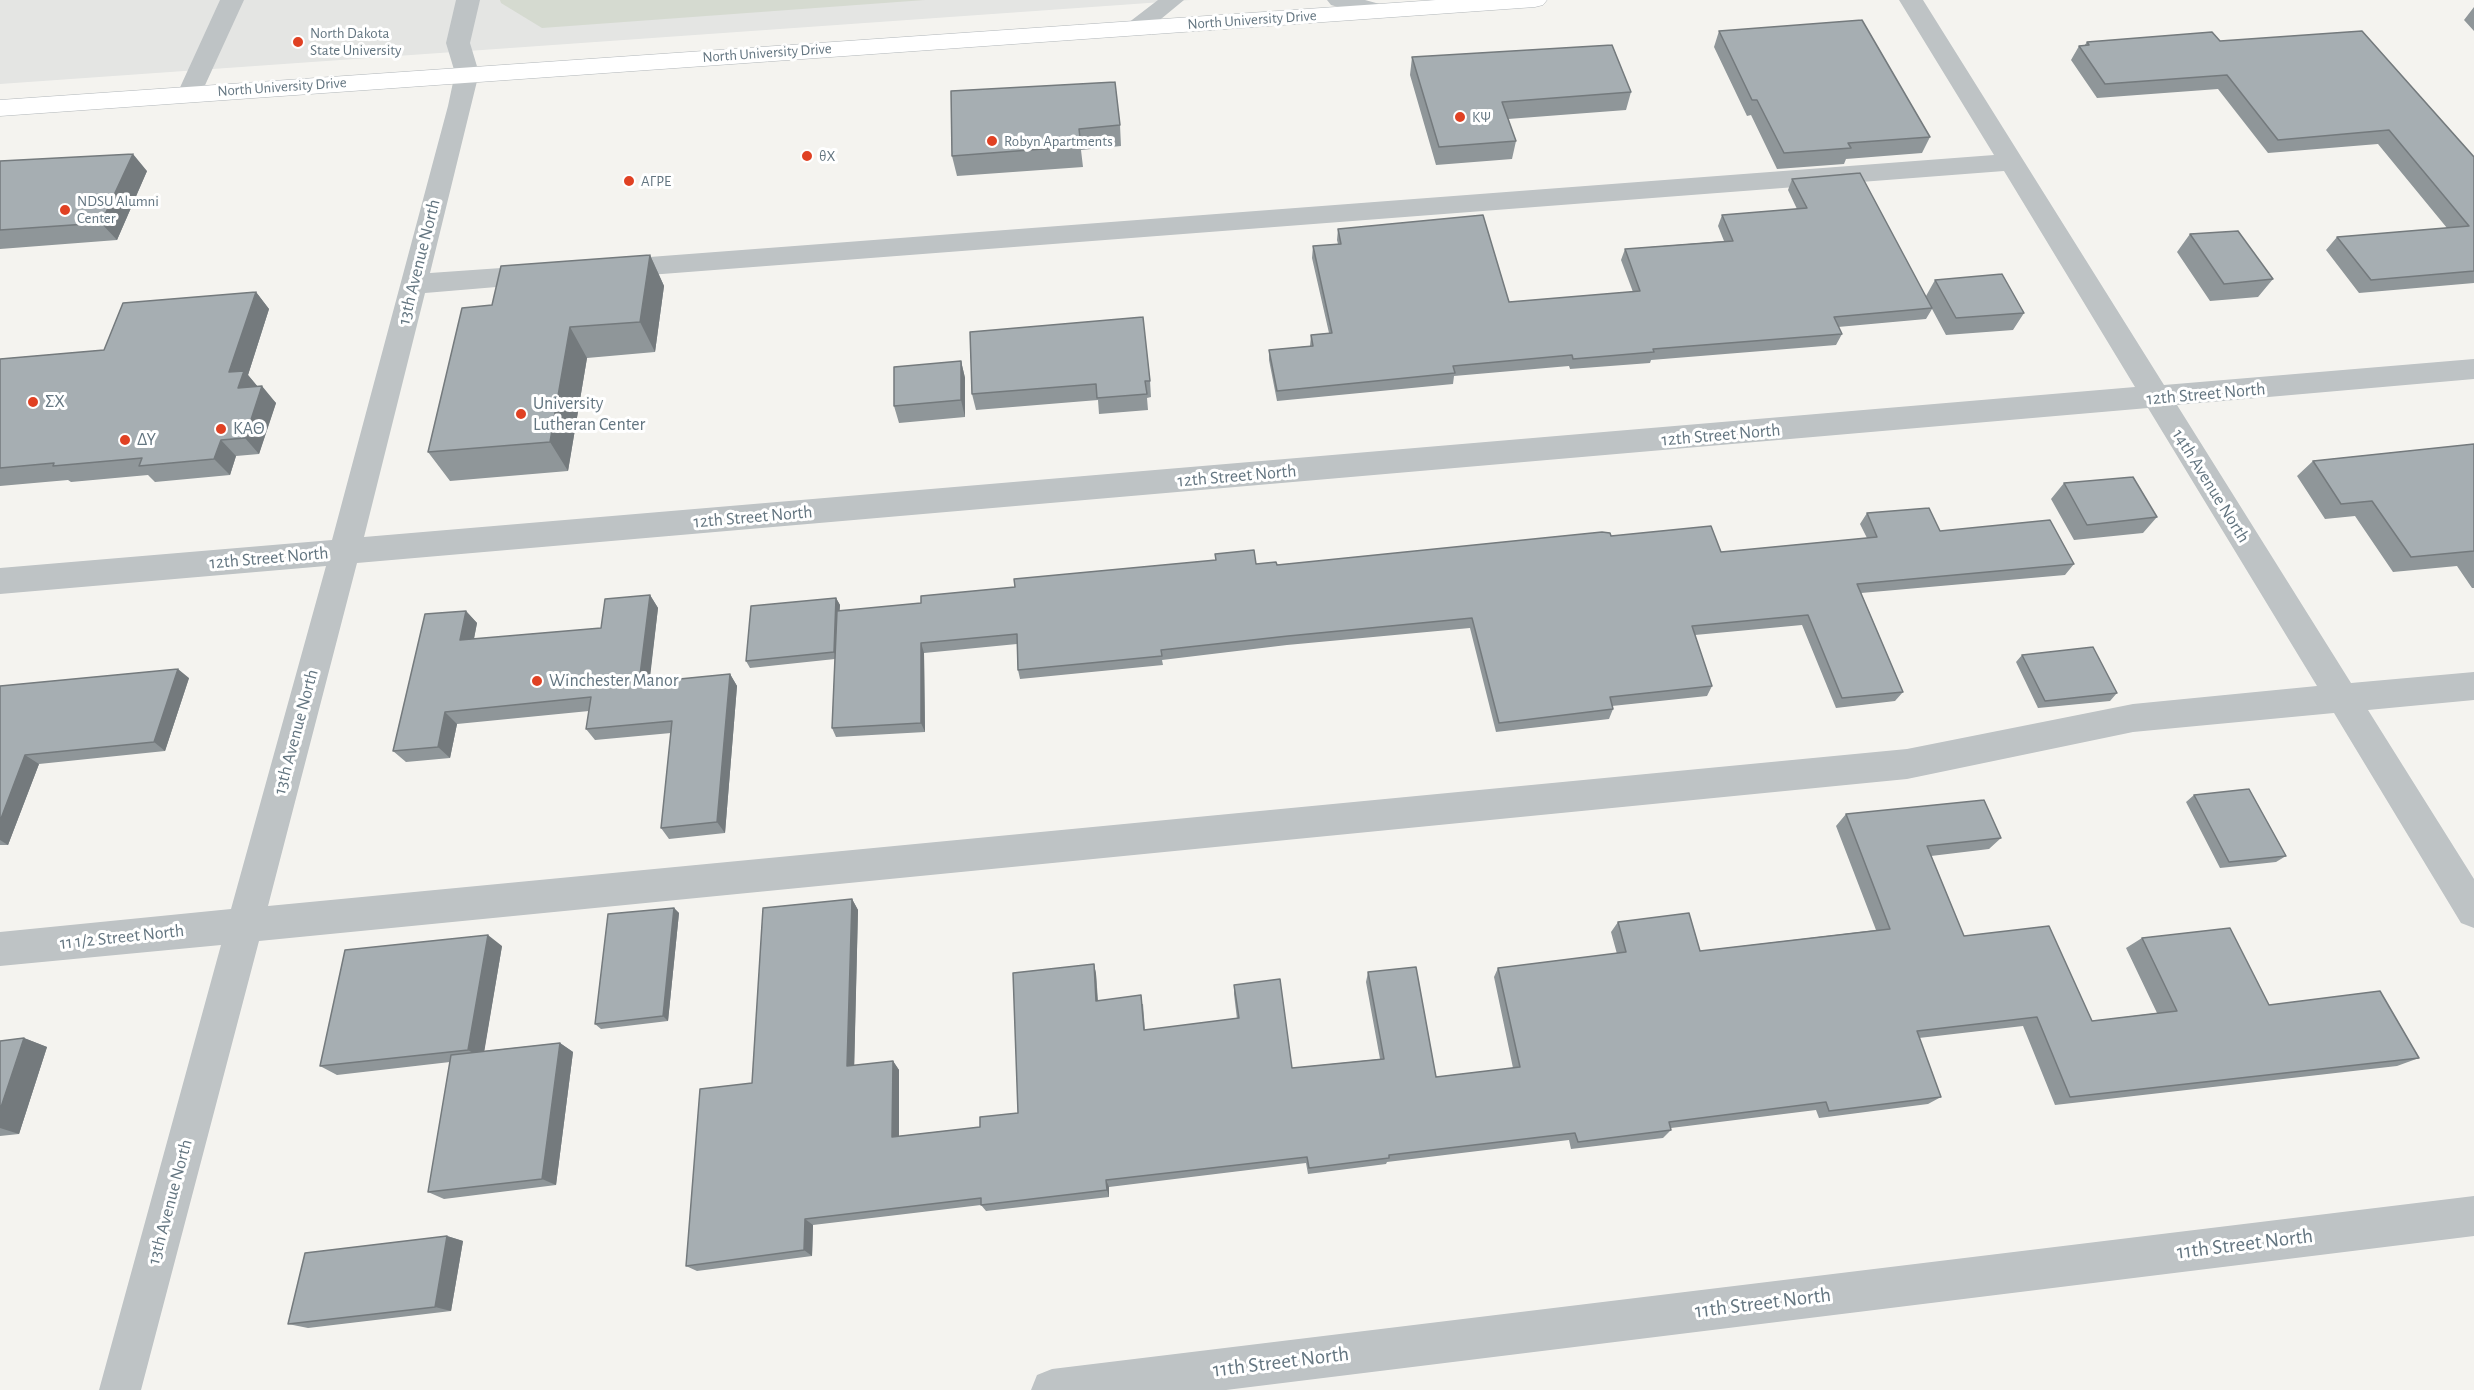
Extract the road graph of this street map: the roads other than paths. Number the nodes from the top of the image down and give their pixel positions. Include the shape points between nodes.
1 (232, 0) edge
2 (468, 0) edge
3 (1172, 0) edge
4 (1339, 0) edge
5 (1535, 0) edge
6 (1911, 0) edge
7 (1379, 11) junction
8 (1136, 28) junction
9 (467, 73) junction
10 (189, 94) junction
11 (0, 108) edge
12 (2011, 162) junction
13 (414, 284) junction
14 (2474, 369) edge
15 (2157, 398) junction
16 (345, 551) junction
17 (0, 581) edge
18 (2474, 686) edge
19 (2343, 699) junction
20 (2474, 911) edge
21 (244, 925) junction
22 (0, 949) edge
23 (2474, 1216) edge
24 (120, 1390) edge
25 (1052, 1390) edge

1 - 10 street
2 - 9 street via 458,43
3 - 8 street
4 - 7 street
5 - 7 main road, North University Drive
6 - 12 street, 14th Avenue North
7 - 8 main road, North University Drive
8 - 9 main road, North University Drive
9 - 10 main road, North University Drive
9 - 13 street, 13th Avenue North
10 - 11 main road, North University Drive
12 - 13 street
12 - 15 street, 14th Avenue North
13 - 16 street, 13th Avenue North
14 - 15 street, 12th Street North
15 - 16 street, 12th Street North
15 - 19 street, 14th Avenue North
16 - 17 street, 12th Street North
16 - 21 street, 13th Avenue North
18 - 19 street, 11 1/2 Street North
19 - 20 street, 14th Avenue North
19 - 21 street, 11 1/2 Street North via 2133,718 1907,764
21 - 22 street, 11 1/2 Street North
21 - 24 street, 13th Avenue North
23 - 25 street, 11th Street North

